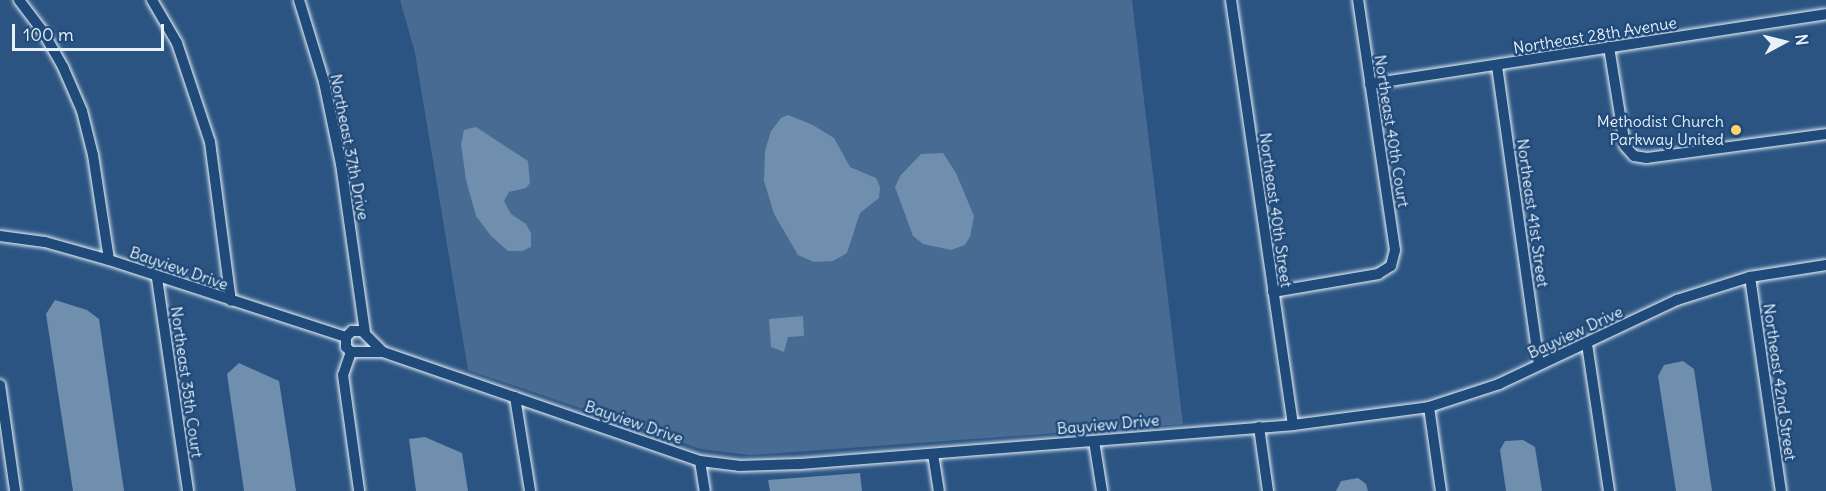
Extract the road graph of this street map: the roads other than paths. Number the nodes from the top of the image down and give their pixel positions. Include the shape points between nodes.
1 (20, 0) edge
2 (152, 0) edge
3 (299, 0) edge
4 (1231, 0) edge
5 (1358, 0) edge
6 (1826, 15) edge
7 (1609, 47) junction
8 (1497, 66) junction
9 (1370, 84) junction
10 (1826, 134) edge
11 (0, 236) edge
12 (109, 260) junction
13 (1826, 265) edge
14 (1750, 277) junction
15 (158, 278) junction
16 (1273, 292) junction
17 (231, 301) junction
18 (361, 302) junction
19 (349, 334) junction
20 (366, 336) junction
21 (1587, 344) junction
22 (364, 350) junction
23 (351, 352) junction
24 (383, 352) junction
25 (1539, 364) junction
26 (0, 385) edge
27 (515, 398) junction
28 (1429, 407) junction
29 (1293, 425) junction
30 (1259, 427) junction
31 (1094, 441) junction
32 (933, 454) junction
33 (700, 460) junction
34 (15, 491) edge
35 (188, 491) edge
36 (359, 491) edge
37 (530, 491) edge
38 (705, 491) edge
39 (939, 491) edge
40 (1102, 491) edge
41 (1269, 491) edge
42 (1441, 491) edge
43 (1609, 491) edge
44 (1781, 491) edge

1 - 12 street via 63,67 82,111
2 - 17 street via 177,42 210,142
3 - 18 street, Northeast 37th Drive via 324,82 341,164
4 - 16 street, Northeast 40th Street
5 - 9 street, Northeast 40th Court
6 - 7 street, Northeast 28th Avenue
7 - 8 street, Northeast 28th Avenue
7 - 10 street via 1625,146 1634,156 1647,159
8 - 9 street, Northeast 28th Avenue
8 - 25 street, Northeast 41st Street
9 - 16 street, Northeast 40th Court via 1395,250 1391,266 1378,274
11 - 12 street, Bayview Drive via 45,242
12 - 15 street, Bayview Drive
13 - 14 street, Bayview Drive
14 - 21 street, Bayview Drive via 1677,300
14 - 44 street, Northeast 42nd Street
15 - 17 street, Bayview Drive
15 - 35 street, Northeast 35th Court
16 - 29 street, Northeast 40th Street
17 - 19 street, Bayview Drive
18 - 19 street, Northeast 37th Drive
18 - 20 street, Northeast 37th Drive
19 - 20 street, Bayview Drive
19 - 23 street via 346,347
20 - 22 street
20 - 24 street, Bayview Drive
21 - 25 street, Bayview Drive
21 - 43 street
22 - 23 street, Bayview Drive
22 - 24 street, Bayview Drive
23 - 36 street via 343,375
24 - 27 street, Bayview Drive
25 - 28 street, Bayview Drive via 1499,384
26 - 34 street
27 - 33 street, Bayview Drive
27 - 37 street
28 - 29 street, Bayview Drive
28 - 42 street
29 - 30 street, Bayview Drive
30 - 31 street, Bayview Drive
30 - 41 street
31 - 32 street, Bayview Drive
31 - 40 street
32 - 33 street, Bayview Drive via 739,466
32 - 39 street
33 - 38 street

